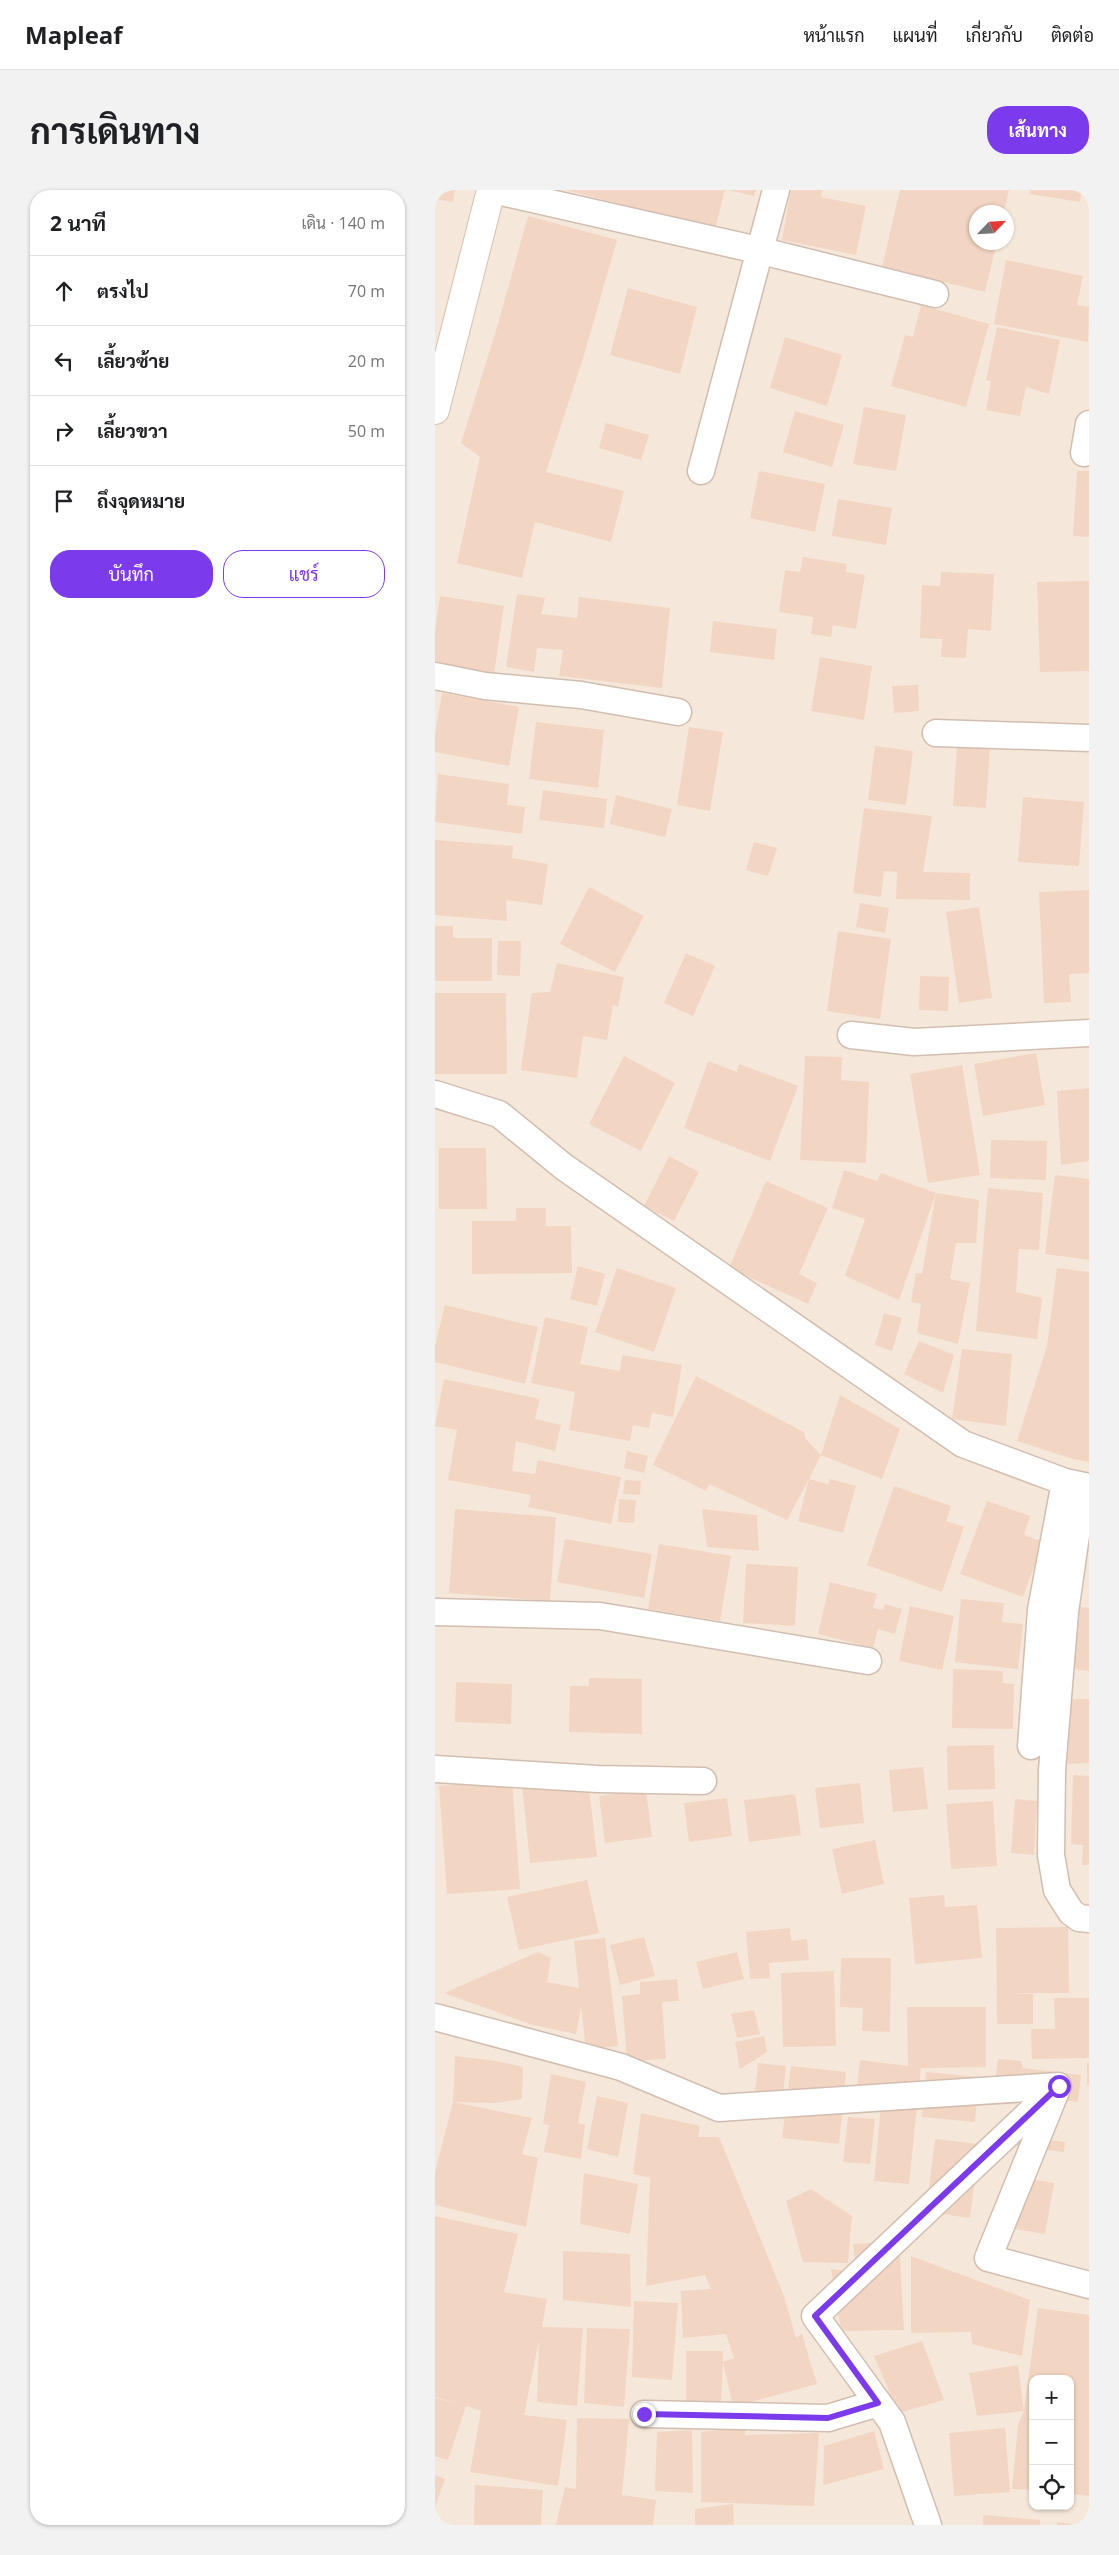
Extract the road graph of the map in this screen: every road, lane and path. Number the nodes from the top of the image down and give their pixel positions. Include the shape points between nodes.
1 (492, 190) edge
2 (776, 190) edge
3 (762, 251) junction
4 (935, 294) dead end
5 (435, 410) edge
6 (1089, 424) edge
7 (1084, 453) dead end
8 (701, 471) dead end
9 (435, 676) edge
10 (678, 712) dead end
11 (936, 733) dead end
12 (1089, 738) edge
13 (1089, 1033) edge
14 (851, 1035) dead end
15 (435, 1094) edge
16 (1079, 1485) edge
17 (435, 1612) edge
18 (868, 1661) dead end
19 (1031, 1746) dead end
20 (435, 1769) edge
21 (703, 1781) dead end
22 (1089, 1918) edge
23 (435, 2018) edge
24 (1059, 2086) junction
25 (1089, 2285) edge
26 (878, 2403) junction
27 (644, 2414) dead end
28 (928, 2525) edge

1 - 3 street
1 - 5 street
2 - 3 street
3 - 4 street
3 - 8 street
6 - 7 street
9 - 10 street via 485,686 581,695
11 - 12 street
13 - 14 street via 914,1042
15 - 16 street via 499,1114 563,1167 963,1444
16 - 19 street via 1041,1610
16 - 22 street via 1052,1770 1051,1855 1057,1890 1063,1901 1079,1918
17 - 18 street via 600,1616
20 - 21 street via 598,1779
23 - 24 street via 621,2067 719,2108
24 - 25 street via 988,2258
24 - 26 street via 815,2316
26 - 27 street via 828,2418
26 - 28 street via 892,2422

